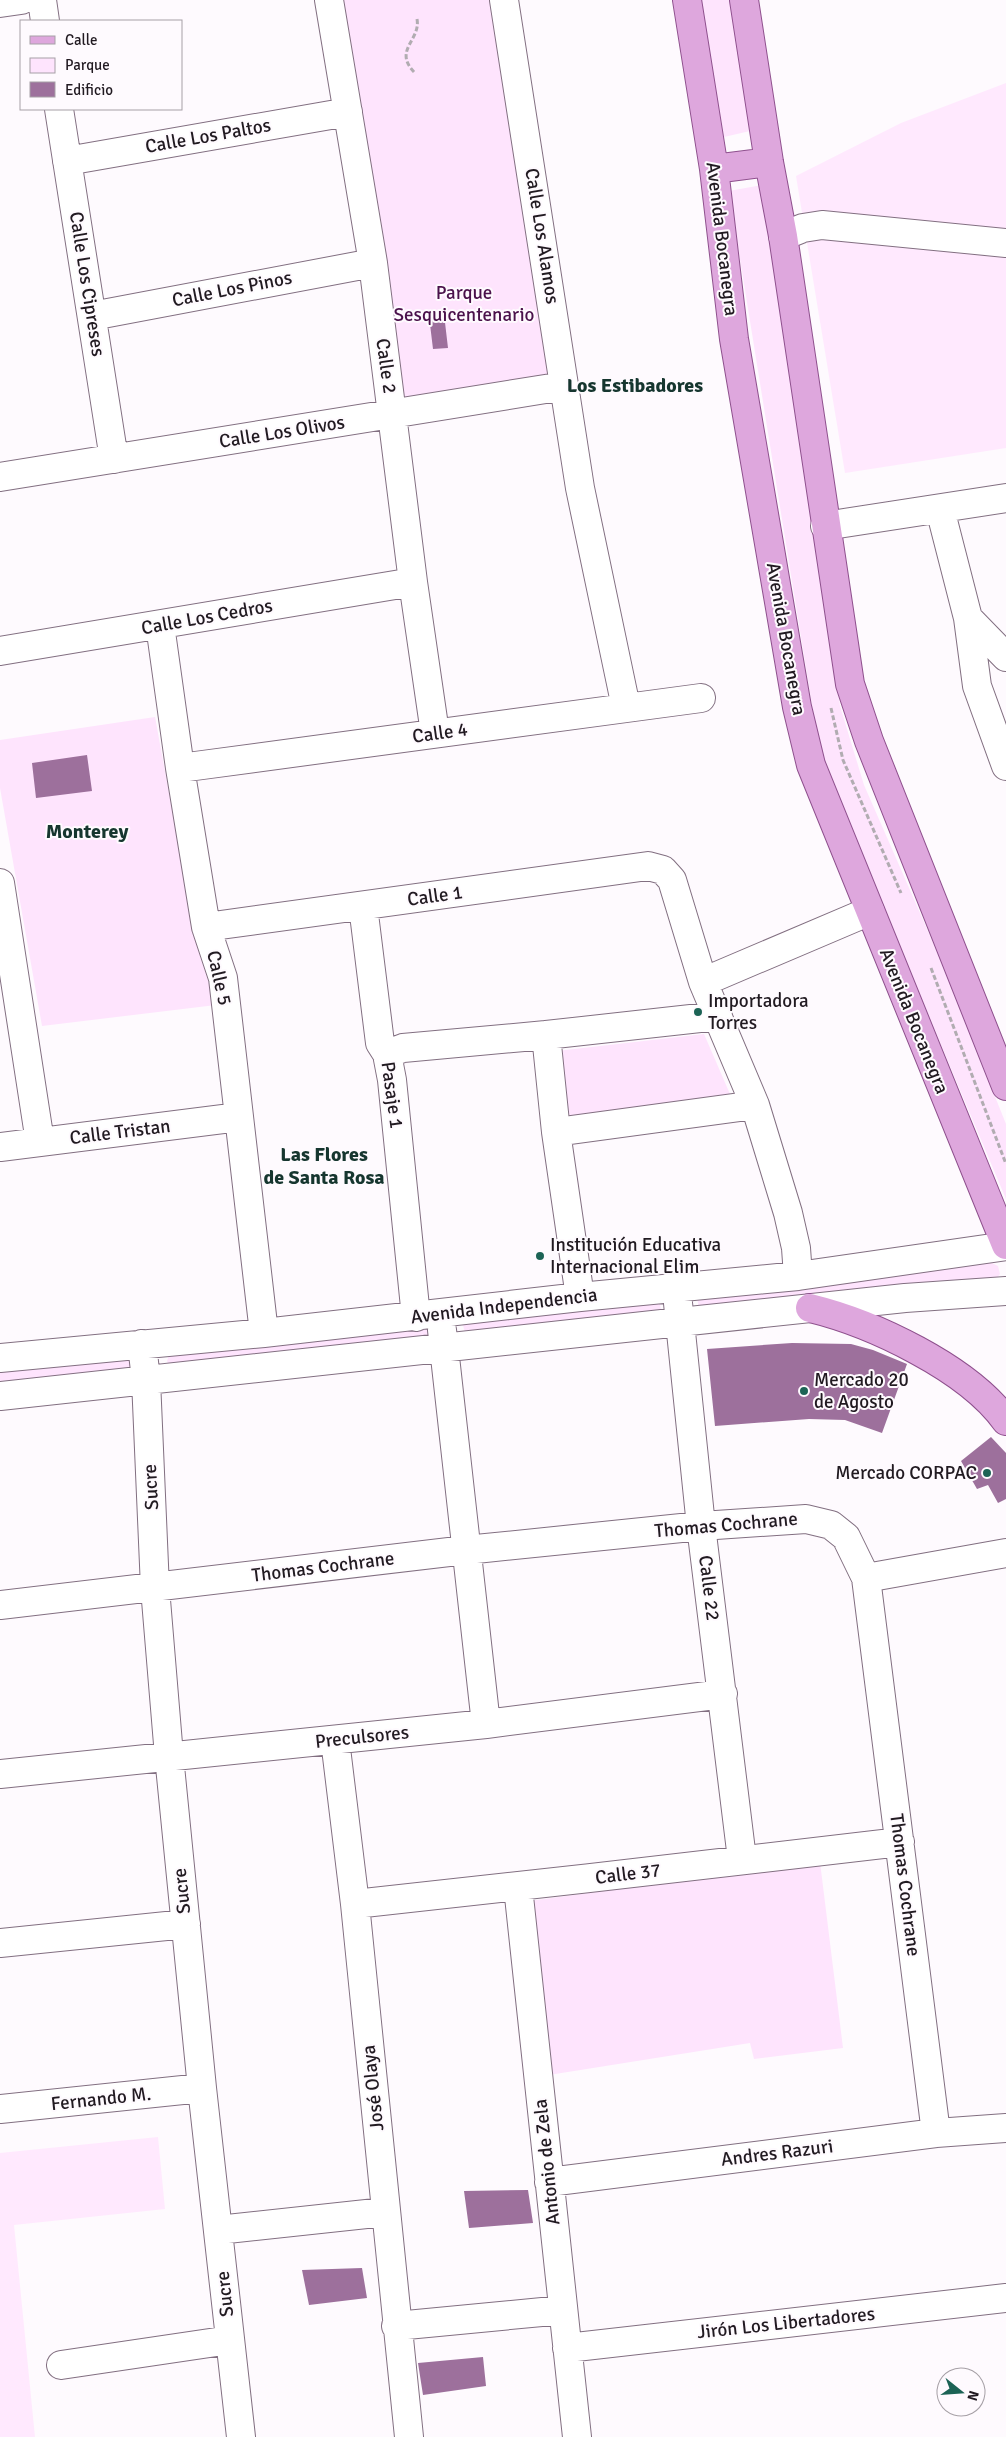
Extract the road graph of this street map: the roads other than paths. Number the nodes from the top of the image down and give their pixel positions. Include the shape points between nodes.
1 (21, 0) edge
2 (42, 0) edge
3 (329, 0) edge
4 (504, 0) edge
5 (687, 0) edge
6 (744, 0) edge
7 (0, 3) edge
8 (46, 20) edge
9 (59, 110) edge
10 (348, 112) junction
11 (68, 161) junction
12 (769, 162) junction
13 (714, 169) junction
14 (783, 236) junction
15 (1006, 243) edge
16 (373, 263) junction
17 (92, 316) junction
18 (564, 386) junction
19 (393, 415) junction
20 (114, 459) junction
21 (0, 477) edge
22 (1006, 498) edge
23 (940, 509) junction
24 (825, 526) junction
25 (413, 582) junction
26 (968, 618) junction
27 (160, 625) junction
28 (0, 651) edge
29 (1006, 657) edge
30 (701, 698) dead end
31 (626, 707) junction
32 (435, 733) junction
33 (1006, 766) edge
34 (180, 768) junction
35 (0, 883) edge
36 (363, 906) junction
37 (870, 911) junction
38 (206, 927) junction
39 (704, 982) junction
40 (718, 1016) junction
41 (546, 1035) junction
42 (387, 1054) junction
43 (1006, 1086) edge
44 (755, 1105) junction
45 (239, 1117) junction
46 (556, 1132) junction
47 (40, 1142) junction
48 (0, 1147) edge
49 (1006, 1246) edge
50 (798, 1276) junction
51 (676, 1287) junction
52 (1006, 1291) edge
53 (580, 1297) junction
54 (810, 1308) junction
55 (428, 1315) junction
56 (680, 1322) junction
57 (264, 1332) junction
58 (142, 1344) junction
59 (444, 1348) junction
60 (0, 1358) edge
61 (146, 1380) junction
62 (0, 1396) edge
63 (1006, 1421) edge
64 (702, 1526) junction
65 (466, 1550) junction
66 (1006, 1553) edge
67 (866, 1578) junction
68 (155, 1588) junction
69 (0, 1605) edge
70 (723, 1694) junction
71 (486, 1724) junction
72 (335, 1740) junction
73 (169, 1756) junction
74 (0, 1774) edge
75 (900, 1842) junction
76 (742, 1858) junction
77 (518, 1887) junction
78 (354, 1904) junction
79 (186, 1924) junction
80 (0, 1943) edge
81 (202, 2088) junction
82 (0, 2109) edge
83 (1006, 2128) edge
84 (936, 2133) junction
85 (549, 2182) junction
86 (385, 2212) junction
87 (218, 2230) junction
88 (1006, 2298) edge
89 (563, 2310) junction
90 (396, 2326) junction
91 (230, 2340) junction
92 (567, 2348) junction
93 (61, 2365) dead end
94 (241, 2437) edge
95 (409, 2437) edge
96 (577, 2437) edge

1 - 7 street
2 - 8 street
3 - 10 street, Calle 2
4 - 18 street, Calle Los Alamos
5 - 13 main road, Avenida Bocanegra
6 - 12 main road
9 - 11 street, Calle Los Cipreses
10 - 11 street, Calle Los Paltos
10 - 16 street, Calle 2
11 - 17 street, Calle Los Cipreses
12 - 13 main road
12 - 14 main road
13 - 37 main road, Avenida Bocanegra via 734,339 797,707 811,765
14 - 15 street via 822,225
14 - 24 main road
16 - 17 street, Calle Los Pinos
16 - 19 street, Calle 2
17 - 20 street, Calle Los Cipreses
18 - 19 street, Calle Los Olivos
18 - 31 street, Calle Los Alamos via 580,488
19 - 20 street, Calle Los Olivos
19 - 25 street, Calle 2
20 - 21 street, Calle Los Olivos
22 - 23 street
23 - 24 street
23 - 26 street
24 - 43 main road via 850,684 869,741
25 - 27 street, Calle Los Cedros
25 - 32 street, Calle 2
26 - 29 street
26 - 33 street via 977,686
27 - 28 street, Calle Los Cedros
27 - 34 street, Calle 5
30 - 31 street, Calle 4
31 - 32 street, Calle 4
32 - 34 street, Calle 4
34 - 38 street, Calle 5
35 - 47 street
36 - 38 street, Calle 1
36 - 39 street, Calle 1 via 648,866 663,870 672,880
36 - 42 street, Pasaje 1 via 380,1043
37 - 39 street
37 - 49 main road, Avenida Bocanegra
38 - 45 street, Calle 5 via 223,978
39 - 40 street
40 - 41 street
40 - 44 street
41 - 42 street via 403,1048
41 - 46 street
42 - 55 street, Pasaje 1
44 - 46 street
44 - 50 street via 788,1213
45 - 47 street, Calle Tristan
45 - 57 street, Calle 5
46 - 53 street
47 - 48 street, Calle Tristan
49 - 50 street, Avenida Independencia
50 - 51 street, Avenida Independencia
51 - 53 street, Avenida Independencia
51 - 56 street, Calle 22
52 - 54 street, Avenida Independencia
53 - 55 street, Avenida Independencia
54 - 56 street, Avenida Independencia
54 - 63 main road via 874,1329 943,1366 994,1404
55 - 57 street, Avenida Independencia
55 - 59 street, Pasaje 1
56 - 59 street, Avenida Independencia
56 - 64 street, Calle 22
57 - 58 street, Avenida Independencia
58 - 60 street, Avenida Independencia
58 - 61 street, Sucre
59 - 61 street, Avenida Independencia
59 - 65 street, Pasaje 1
61 - 62 street, Avenida Independencia
61 - 68 street, Sucre
64 - 65 street, Thomas Cochrane
64 - 67 street, Thomas Cochrane via 806,1519 831,1525 846,1537
64 - 70 street, Calle 22
65 - 68 street, Thomas Cochrane
65 - 71 street, Pasaje 1
66 - 67 street
67 - 75 street, Thomas Cochrane
68 - 69 street, Thomas Cochrane
68 - 73 street, Sucre
70 - 71 street, Preculsores
70 - 76 street, Calle 22
71 - 72 street, Preculsores
72 - 73 street, Preculsores
72 - 78 street, José Olaya
73 - 74 street, Preculsores
73 - 79 street, Sucre
75 - 76 street, Calle 37
75 - 84 street, Thomas Cochrane
76 - 77 street, Calle 37
77 - 78 street, Calle 37
77 - 85 street, Antonio de Zela
78 - 86 street, José Olaya
79 - 80 street
79 - 81 street, Sucre
81 - 82 street, Fernando M.
81 - 87 street, Sucre
83 - 84 street, Andres Razuri
84 - 85 street, Andres Razuri
85 - 89 street, Antonio de Zela
86 - 87 street
86 - 90 street, José Olaya
87 - 91 street, Sucre
88 - 92 street, Jirón Los Libertadores
89 - 90 street
89 - 92 street, Antonio de Zela
90 - 95 street, José Olaya
91 - 93 street
91 - 94 street, Sucre
92 - 96 street, Antonio de Zela

